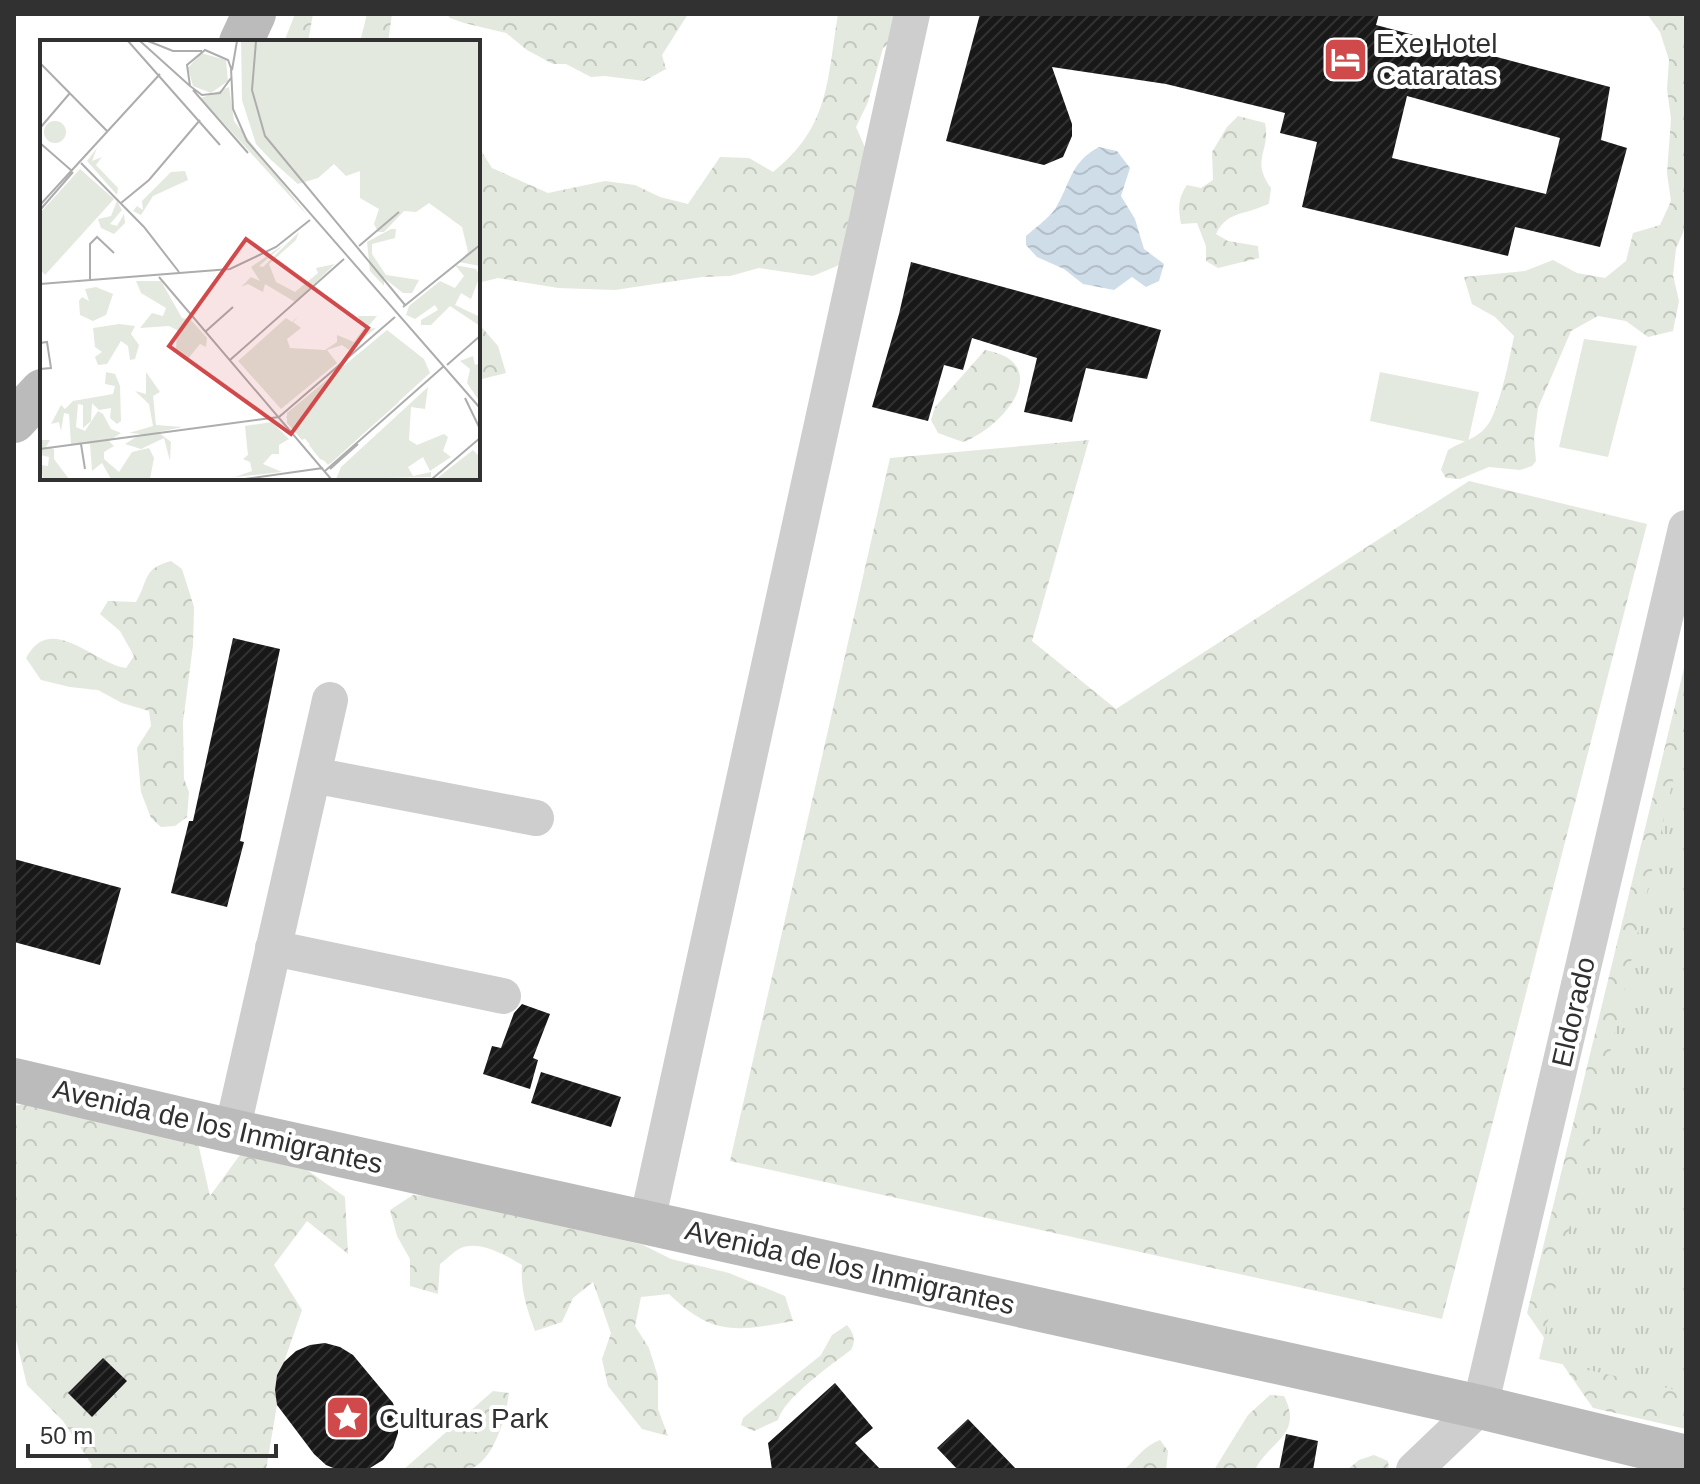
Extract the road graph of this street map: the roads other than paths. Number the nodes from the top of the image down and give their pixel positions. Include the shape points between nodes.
1 (254, 14) edge
2 (912, 14) edge
3 (242, 40) edge
4 (40, 393) edge
5 (14, 421) edge
6 (1686, 528) edge
7 (330, 700) dead end
8 (313, 775) junction
9 (536, 818) dead end
10 (273, 948) junction
11 (503, 996) dead end
12 (14, 1080) edge
13 (232, 1131) junction
14 (647, 1222) junction
15 (1480, 1407) junction
16 (1686, 1457) edge
17 (1414, 1470) edge

1 - 3 main road
2 - 14 street
4 - 5 main road
6 - 15 street, Eldorado
7 - 8 street
8 - 9 street
8 - 10 street
10 - 11 street
10 - 13 street
12 - 13 main road, Avenida de los Inmigrantes
13 - 14 main road, Avenida de los Inmigrantes
14 - 15 main road, Avenida de los Inmigrantes
15 - 16 main road, Avenida de los Inmigrantes
15 - 17 street

